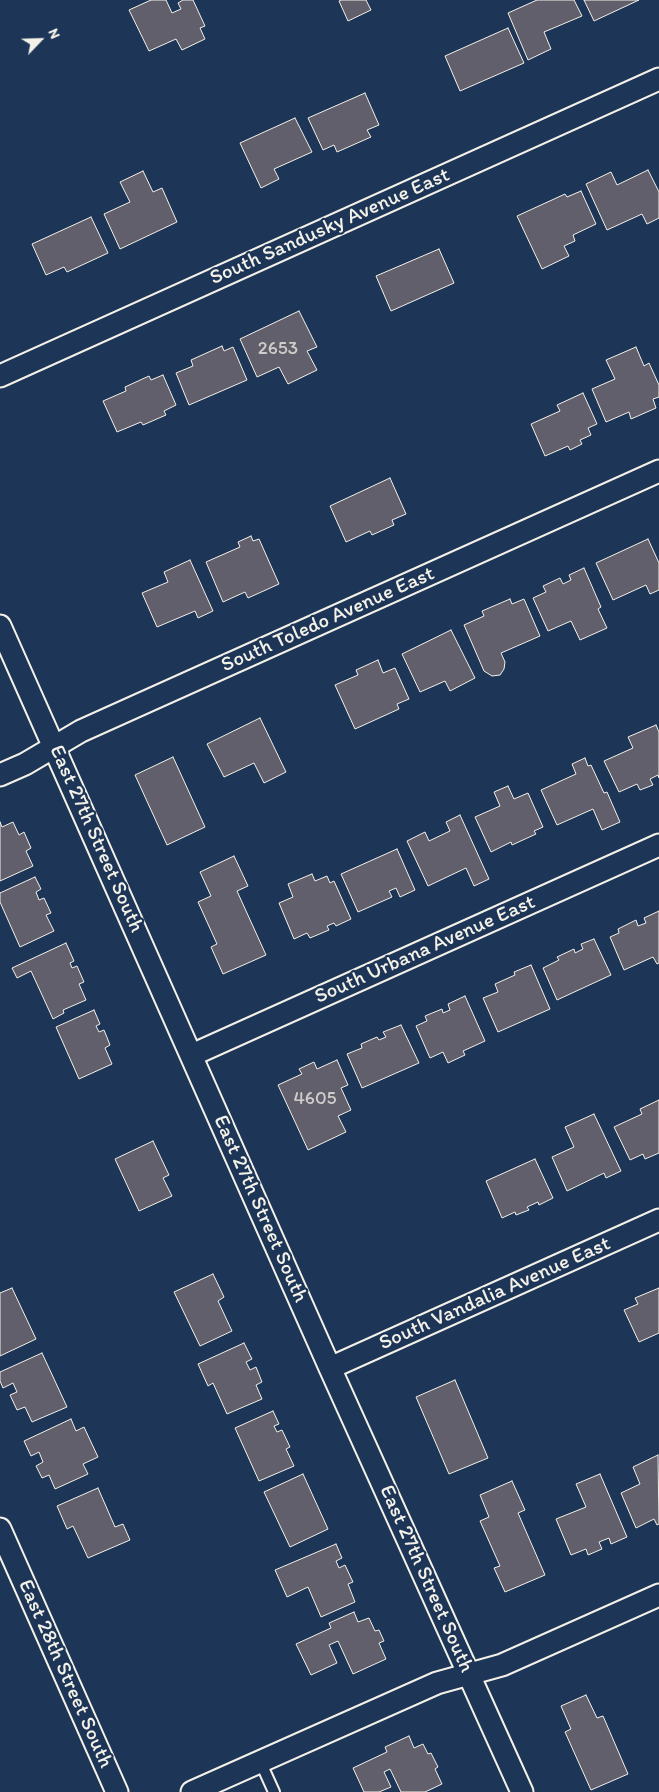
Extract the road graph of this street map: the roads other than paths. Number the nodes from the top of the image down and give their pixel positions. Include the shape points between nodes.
1 (659, 79) edge
2 (0, 376) edge
3 (659, 471) edge
4 (0, 626) edge
5 (55, 746) junction
6 (0, 775) edge
7 (659, 845) edge
8 (192, 1055) junction
9 (659, 1220) edge
10 (330, 1368) junction
11 (0, 1529) edge
12 (659, 1594) edge
13 (470, 1674) junction
14 (260, 1761) junction
15 (117, 1792) edge
16 (192, 1792) edge
17 (274, 1792) edge
18 (522, 1792) edge

1 - 2 street, South Sandusky Avenue East
3 - 5 street, South Toledo Avenue East via 81,731
4 - 5 street, East 27th Street South
5 - 6 street, South Toledo Avenue East
5 - 8 street, East 27th Street South
7 - 8 street, South Urbana Avenue East
8 - 10 street, East 27th Street South
9 - 10 street, South Vandalia Avenue East
10 - 13 street, East 27th Street South
11 - 15 street, East 28th Street South
12 - 13 street via 502,1665
13 - 14 street via 438,1683
13 - 18 street, East 27th Street South
14 - 16 street
14 - 17 lane

